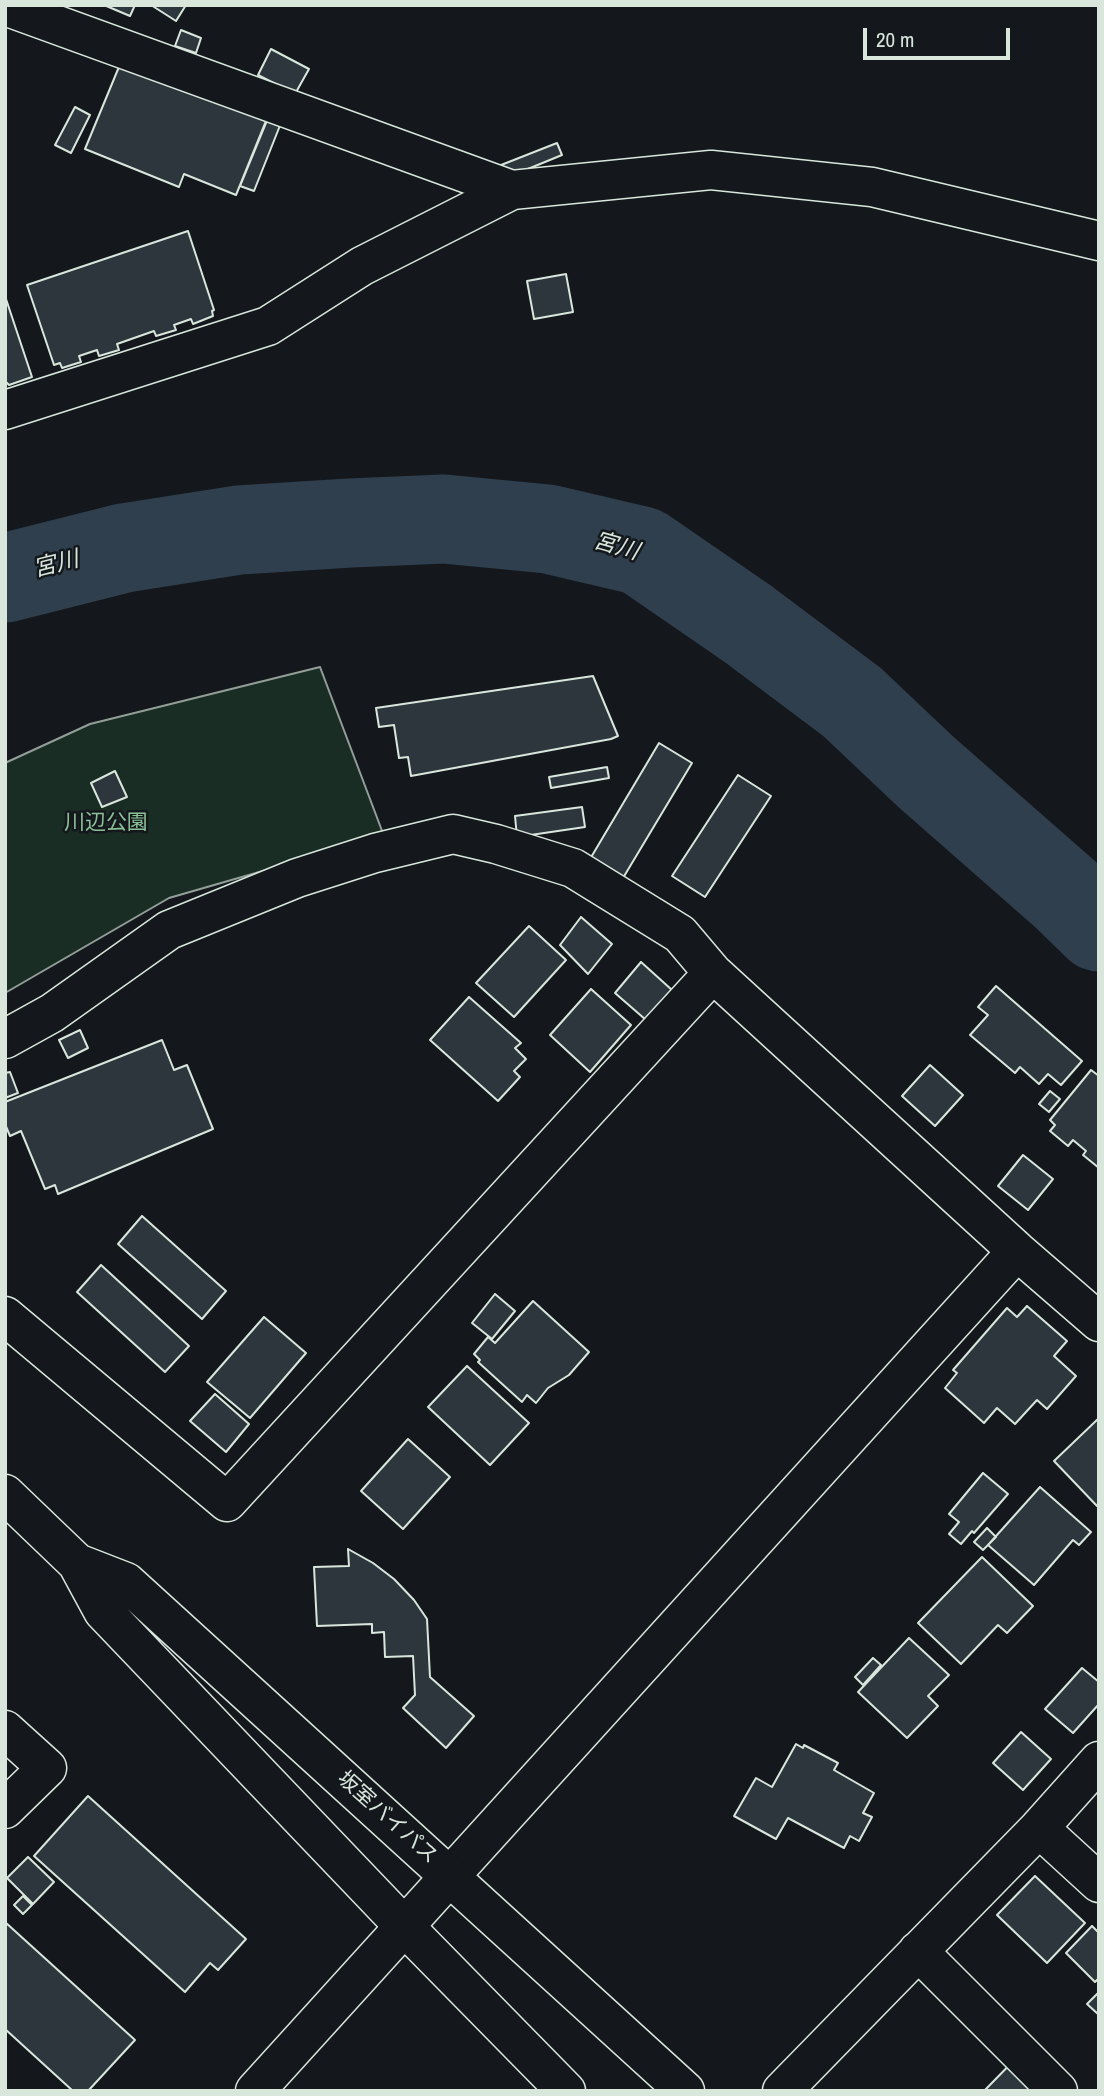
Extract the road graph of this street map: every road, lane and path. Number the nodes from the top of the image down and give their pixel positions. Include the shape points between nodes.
1 (5, 6) edge
2 (512, 190) junction
3 (1099, 241) edge
4 (5, 410) edge
5 (713, 973) junction
6 (5, 1039) edge
7 (1017, 1251) junction
8 (5, 1316) edge
9 (1099, 1322) edge
10 (5, 1494) edge
11 (77, 1563) junction
12 (5, 1730) edge
13 (1099, 1761) edge
14 (5, 1809) edge
15 (1039, 1828) junction
16 (449, 1875) junction
17 (1099, 1883) edge
18 (403, 1925) junction
19 (918, 1951) junction
20 (255, 2091) edge
21 (566, 2091) edge
22 (685, 2091) edge
23 (782, 2091) edge
24 (1058, 2091) edge

1 - 2 main road
2 - 3 main road via 711,170 873,187
2 - 4 main road via 362,266 268,326
5 - 6 main road via 680,934 573,868 453,834 297,878 169,930 51,1013
5 - 7 main road
5 - 8 main road via 227,1502
7 - 9 main road
7 - 16 main road
10 - 11 main road, 坂室バイパス
11 - 16 main road, 坂室バイパス via 126,1582
11 - 18 main road, 坂室バイパス via 103,1611
12 - 14 main road via 47,1768
13 - 15 main road
15 - 17 main road
15 - 19 main road
16 - 18 main road
16 - 22 main road, 坂室バイパス
18 - 20 main road
18 - 21 main road, 坂室バイパス
19 - 23 main road
19 - 24 main road

